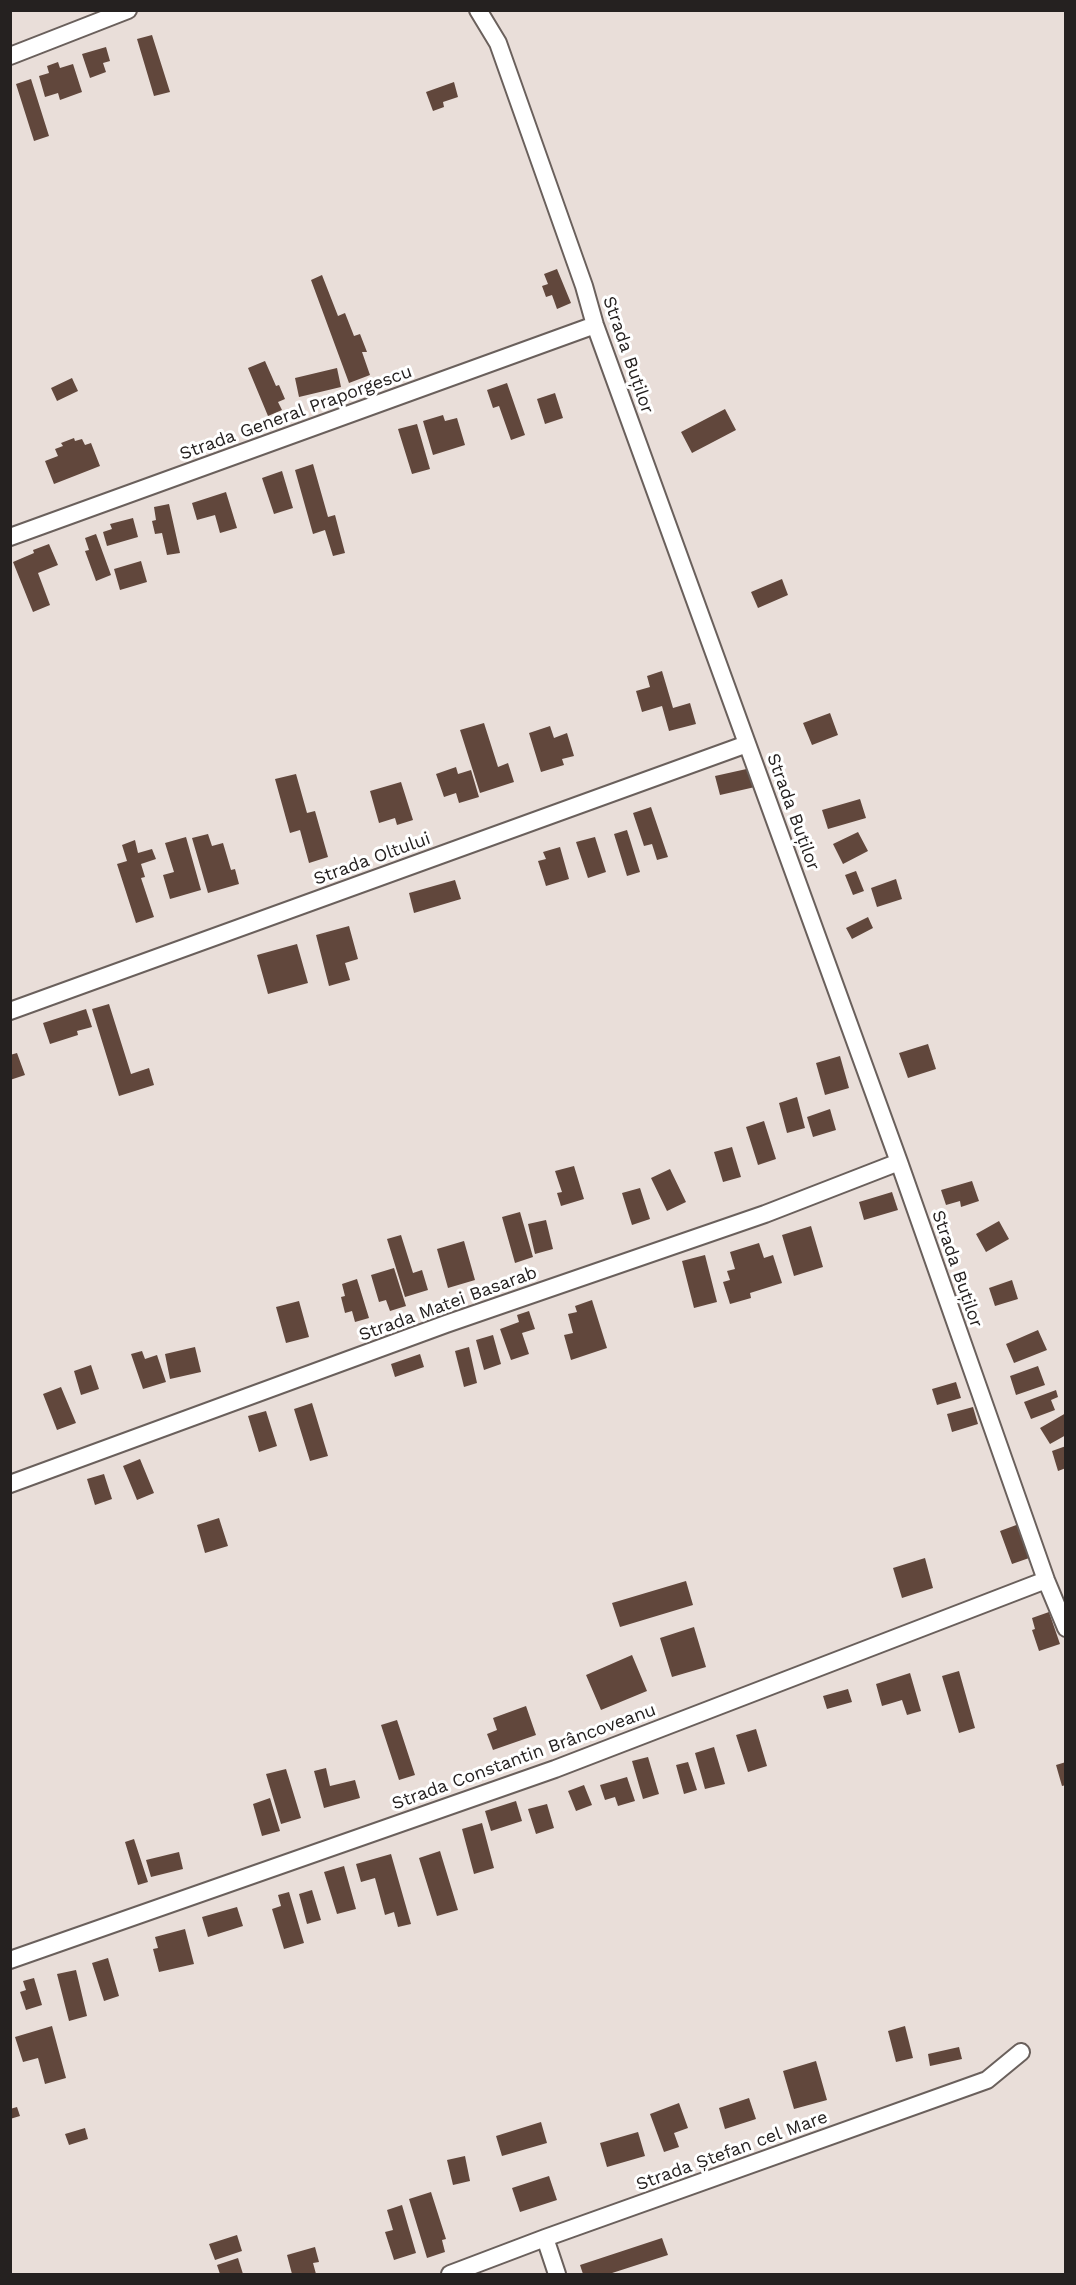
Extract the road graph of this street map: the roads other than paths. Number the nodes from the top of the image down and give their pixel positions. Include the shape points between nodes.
1 (128, 10) edge
2 (478, 10) edge
3 (10, 56) edge
4 (595, 325) junction
5 (10, 537) edge
6 (747, 744) junction
7 (10, 1011) edge
8 (899, 1162) junction
9 (10, 1484) edge
10 (1046, 1580) junction
11 (1065, 1629) edge
12 (10, 1960) edge
13 (1022, 2052) dead end
14 (545, 2238) junction
15 (450, 2274) edge
16 (556, 2274) edge

1 - 3 street
2 - 4 street, Strada Buților via 498,43
4 - 5 street, Strada General Praporgescu
4 - 6 street, Strada Buților
6 - 7 street, Strada Oltului
6 - 8 street, Strada Buților
8 - 9 street, Strada Matei Basarab via 765,1214 446,1324
8 - 10 street, Strada Buților
10 - 11 street, Strada Buților
10 - 12 street, Strada Constantin Brâncoveanu via 555,1769
13 - 14 street, Strada Ștefan cel Mare via 987,2080
14 - 15 street, Strada Ștefan cel Mare
14 - 16 street

